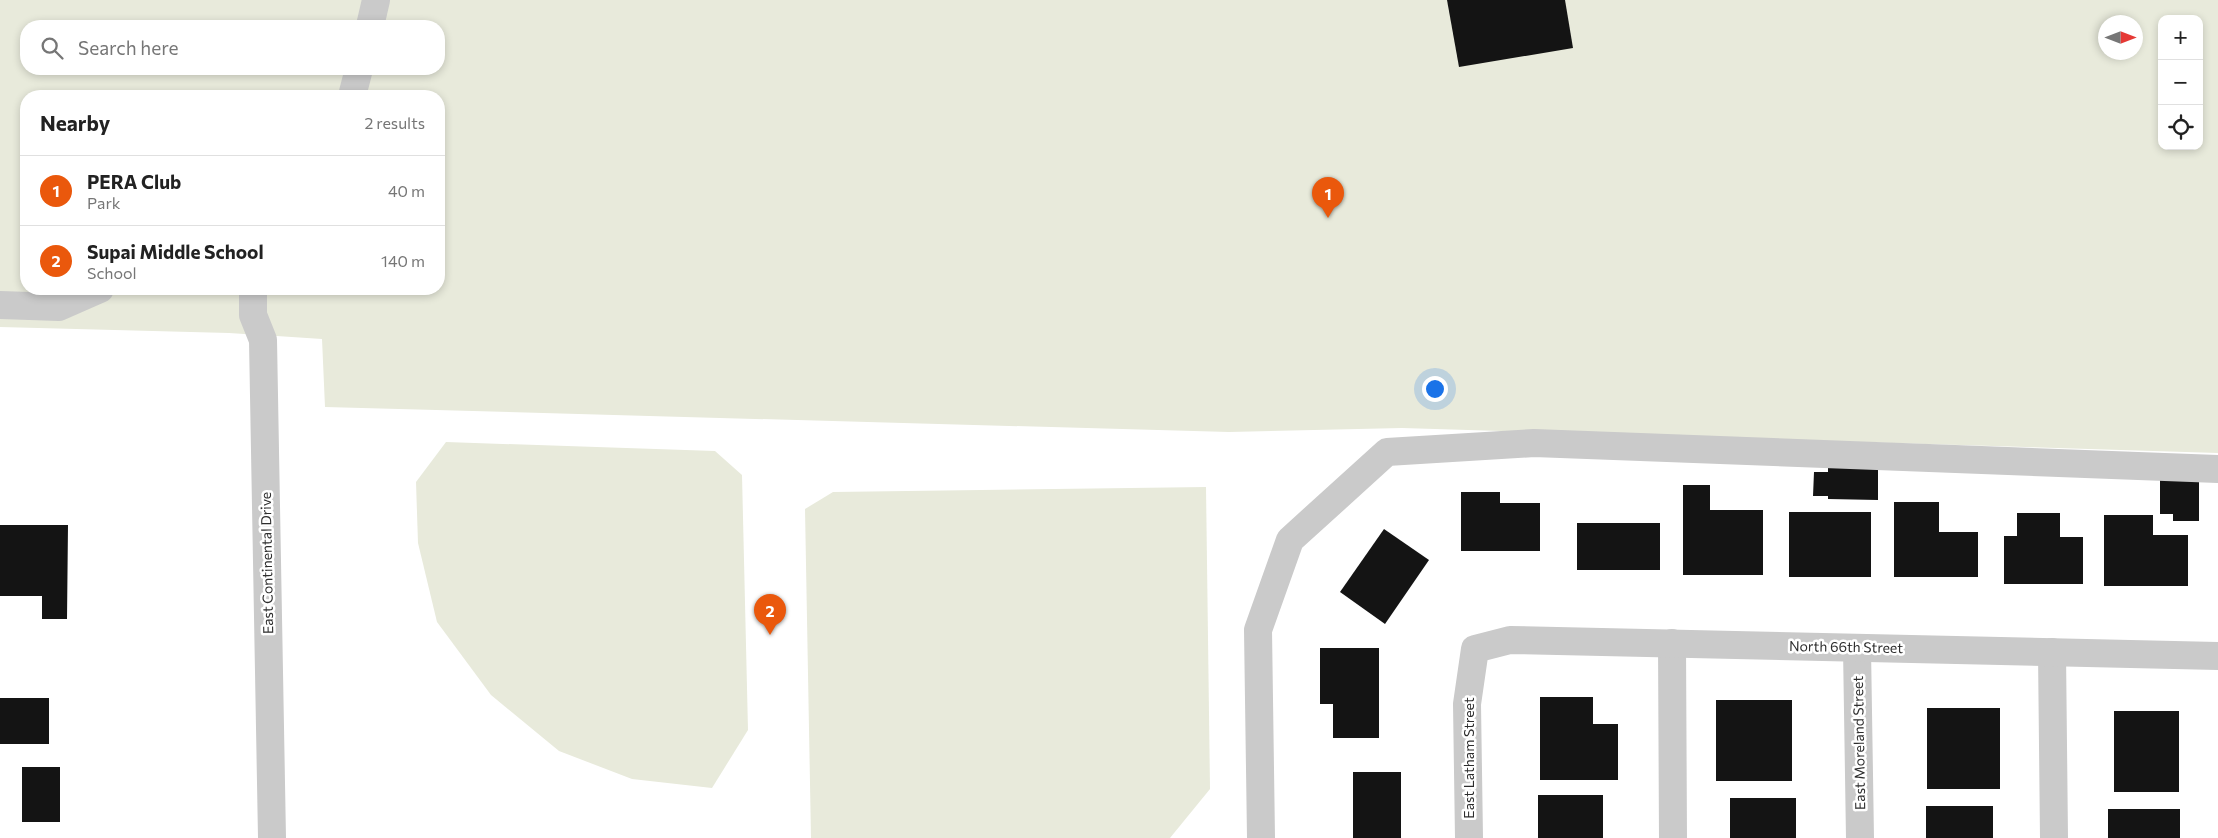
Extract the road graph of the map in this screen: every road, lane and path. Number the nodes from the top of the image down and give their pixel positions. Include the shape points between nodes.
1 (376, 0) edge
2 (371, 20) edge
3 (357, 75) edge
4 (354, 90) edge
5 (86, 295) edge
6 (253, 302) edge
7 (0, 305) edge
8 (2218, 469) edge
9 (1672, 643) junction
10 (1857, 648) junction
11 (1475, 649) joint
12 (2052, 652) junction
13 (2218, 656) edge
14 (272, 838) edge
15 (1261, 838) edge
16 (1469, 838) edge
17 (1673, 838) edge
18 (1860, 838) edge
19 (2054, 838) edge

1 - 2 street
3 - 4 street
5 - 7 street via 59,307
6 - 14 street, East Continental Drive via 263,340
8 - 15 street via 1534,443 1387,452 1290,540 1258,630
9 - 10 street, North 66th Street
9 - 11 street, North 66th Street via 1510,640
9 - 17 street
10 - 12 street, North 66th Street
10 - 18 street, East Moreland Street
11 - 16 street, East Latham Street via 1467,704
12 - 13 street, North 66th Street
12 - 19 street

